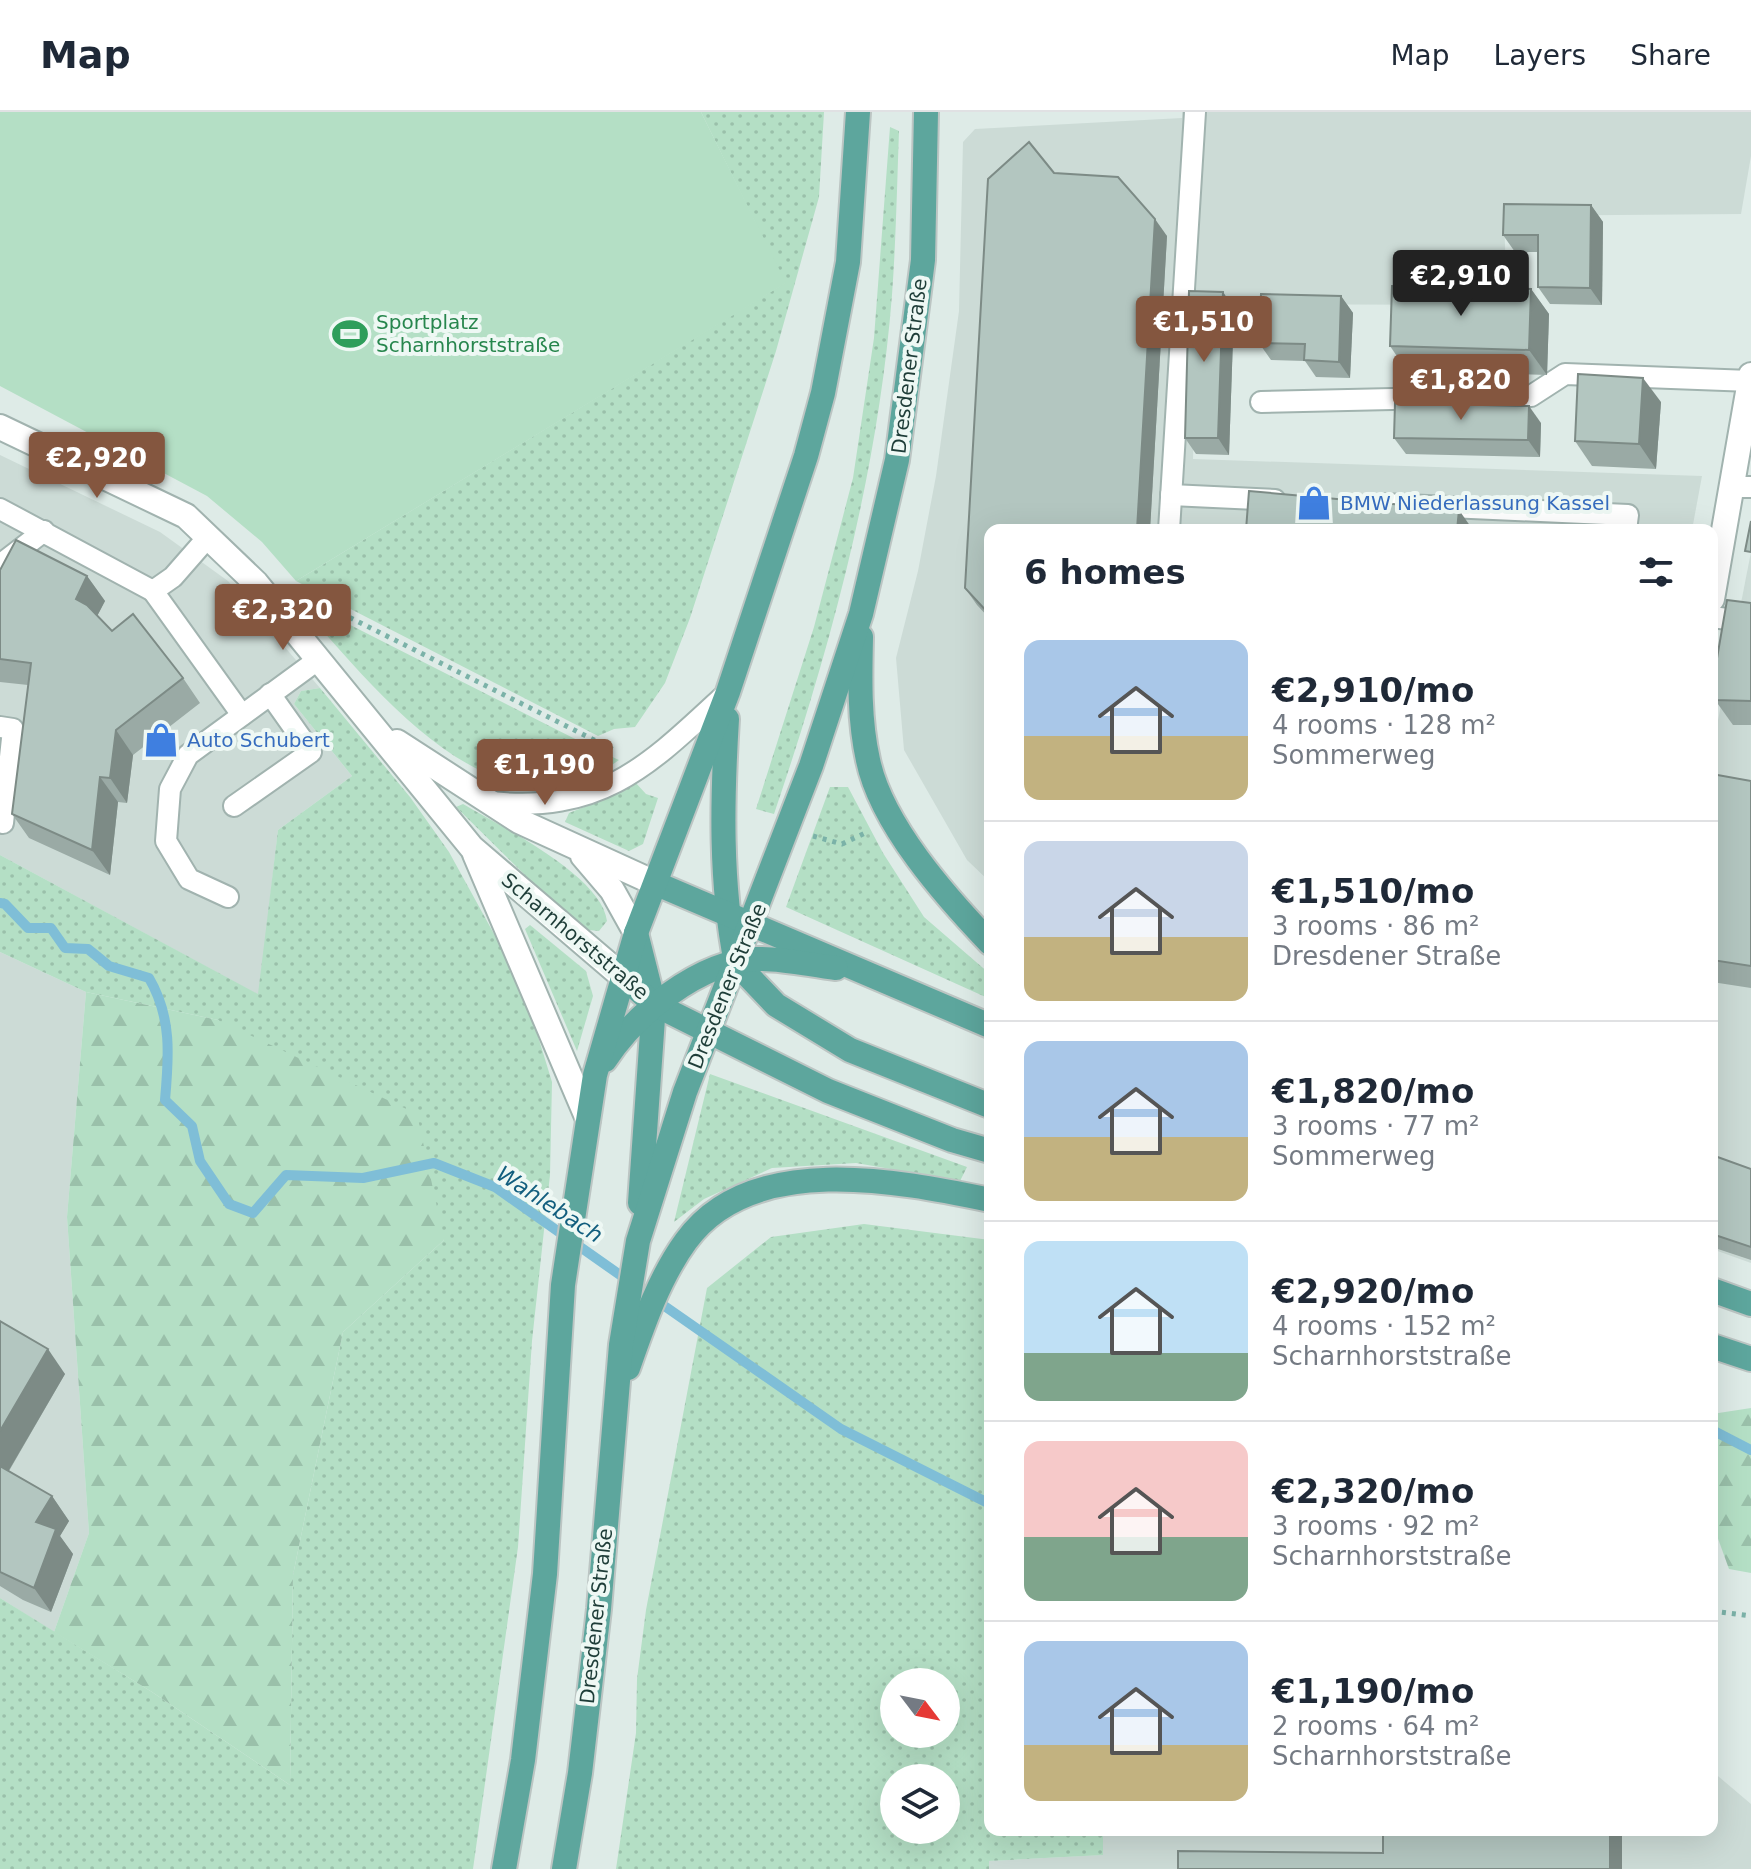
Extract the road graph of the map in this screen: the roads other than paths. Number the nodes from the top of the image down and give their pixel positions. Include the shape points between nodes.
1 (858, 112) edge
2 (926, 112) edge
3 (1195, 112) edge
4 (1751, 379) edge
5 (1261, 402) dead end
6 (0, 427) edge
7 (1742, 487) edge
8 (1171, 495) junction
9 (1295, 501) edge
10 (1357, 503) edge
11 (0, 509) edge
12 (1527, 520) edge
13 (1169, 524) edge
14 (1627, 524) edge
15 (44, 531) junction
16 (208, 537) junction
17 (0, 565) edge
18 (1718, 577) edge
19 (153, 591) junction
20 (861, 614) junction
21 (1718, 618) edge
22 (1751, 622) edge
23 (319, 659) junction
24 (728, 692) junction
25 (270, 694) junction
26 (242, 715) junction
27 (0, 727) edge
28 (381, 732) junction
29 (490, 802) junction
30 (234, 806) dead end
31 (3, 823) dead end
32 (472, 848) junction
33 (579, 851) junction
34 (657, 884) junction
35 (228, 897) dead end
36 (726, 911) junction
37 (753, 922) junction
38 (636, 933) junction
39 (984, 936) edge
40 (736, 963) junction
41 (853, 970) junction
42 (622, 976) junction
43 (654, 1004) junction
44 (984, 1024) edge
45 (708, 1030) junction
46 (595, 1075) junction
47 (984, 1104) edge
48 (588, 1119) junction
49 (984, 1149) edge
50 (984, 1199) edge
51 (638, 1241) junction
52 (1718, 1292) edge
53 (1751, 1304) edge
54 (1718, 1348) edge
55 (1751, 1359) edge
56 (614, 1417) junction
57 (504, 1869) edge
58 (564, 1869) edge

1 - 24 main road via 848,262 823,393
2 - 20 main road, Dresdener Straße via 923,260 915,322 897,460
3 - 8 lane
4 - 5 lane via 1565,374 1531,396
4 - 7 street
6 - 16 street, Scharnhorststraße via 186,516
7 - 18 street
8 - 9 lane
8 - 13 lane
10 - 12 lane
11 - 15 lane
12 - 14 lane via 1628,515
15 - 17 lane
15 - 19 lane
16 - 19 lane via 173,577
16 - 23 street, Scharnhorststraße via 256,583
19 - 26 lane
20 - 37 main road, Dresdener Straße
20 - 39 main road via 860,700 868,763 903,835
21 - 22 lane
23 - 25 lane
23 - 28 street, Scharnhorststraße
24 - 29 lane via 664,751 614,785 554,803
24 - 34 main road
24 - 36 main road
25 - 26 lane
25 - 30 lane via 311,752
26 - 35 lane via 188,755 170,789 166,841 189,879
27 - 31 lane via 13,729
28 - 29 street, Scharnhorststraße
28 - 32 street, Scharnhorststraße
29 - 33 street, Scharnhorststraße
32 - 42 street, Scharnhorststraße
32 - 48 street, Scharnhorststraße
33 - 34 street, Scharnhorststraße
33 - 38 street, Scharnhorststraße via 612,890
34 - 36 main road, Scharnhorststraße
34 - 38 main road
36 - 37 main road, Scharnhorststraße
36 - 40 main road
37 - 40 main road, Dresdener Straße
37 - 41 main road, Scharnhorststraße
38 - 42 main road
38 - 43 main road
40 - 41 main road via 780,961
40 - 43 main road
40 - 45 main road, Dresdener Straße
40 - 47 main road via 776,1005 850,1050
41 - 44 main road, Scharnhorststraße
42 - 43 main road, Scharnhorststraße
42 - 46 main road
43 - 45 main road, Scharnhorststraße
43 - 46 main road
43 - 51 main road
45 - 49 main road, Scharnhorststraße via 828,1091
45 - 51 main road, Dresdener Straße
46 - 48 main road
48 - 57 main road via 563,1285 545,1574
50 - 56 main road via 913,1184 852,1180 767,1187 725,1205 705,1220 673,1260 638,1339
51 - 56 main road, Dresdener Straße
52 - 53 main road
54 - 55 main road
56 - 58 main road, Dresdener Straße via 599,1609

